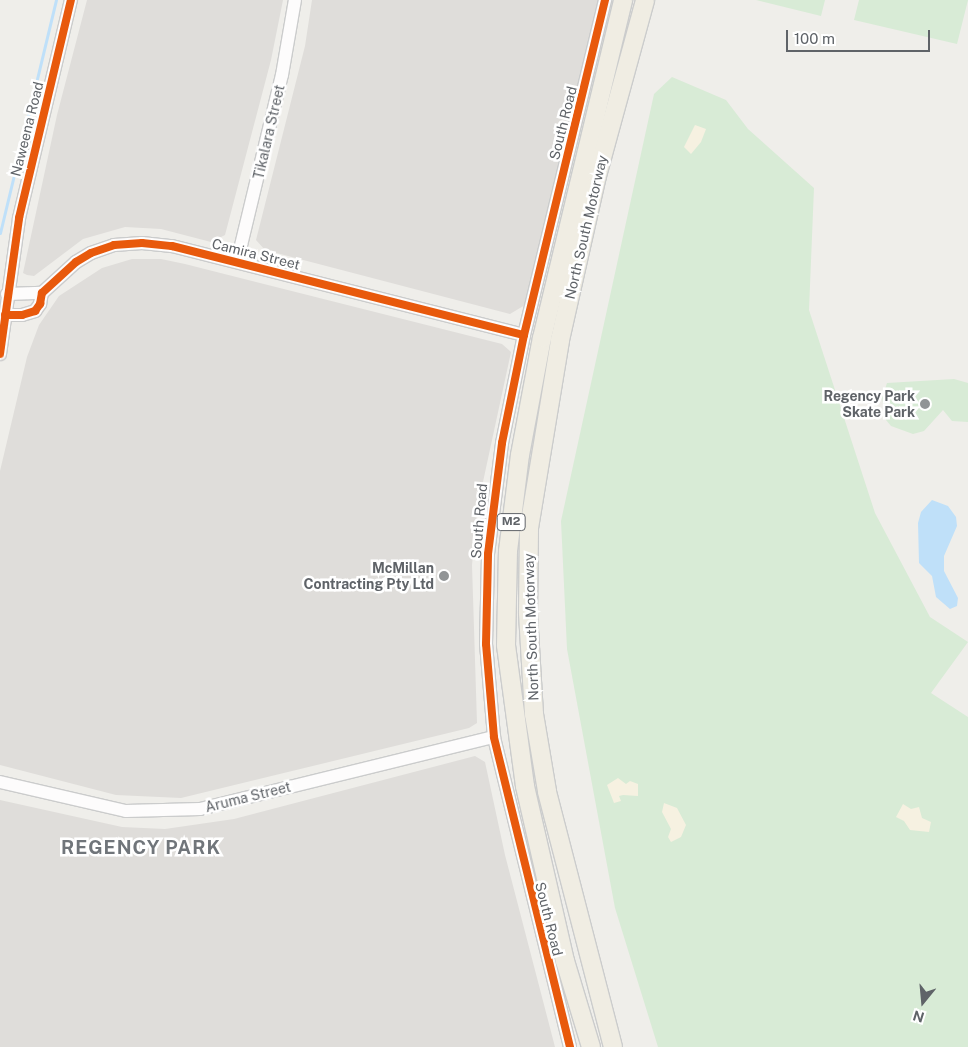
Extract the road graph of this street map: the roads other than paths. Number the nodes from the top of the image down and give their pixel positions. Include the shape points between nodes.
1 (72, 0) edge
2 (294, 0) edge
3 (605, 0) edge
4 (623, 0) edge
5 (645, 0) edge
6 (237, 262) junction
7 (42, 293) junction
8 (7, 294) junction
9 (4, 315) junction
10 (524, 335) junction
11 (0, 354) edge
12 (494, 737) junction
13 (0, 782) edge
14 (570, 1047) edge
15 (591, 1047) edge
16 (613, 1047) edge

1 - 8 street, Naweena Road via 19,218
2 - 6 street, Tikalara Street via 282,75
3 - 10 street, South Road
4 - 15 highway, North South Motorway / M2 via 542,338 520,455 508,551 506,645 524,786 565,961
5 - 16 highway, North South Motorway / M2 via 597,176 560,340 529,528 528,612 534,714 547,791
6 - 7 street, Camira Street via 172,246 114,245 76,262
6 - 10 street, Camira Street
7 - 8 street
7 - 9 street, Camira Street via 40,304 30,314
8 - 9 street, Naweena Road
9 - 11 street, Naweena Road
10 - 12 street, South Road via 500,452 488,554 486,644
12 - 13 street, Aruma Street via 200,809 126,811
12 - 14 street, South Road

